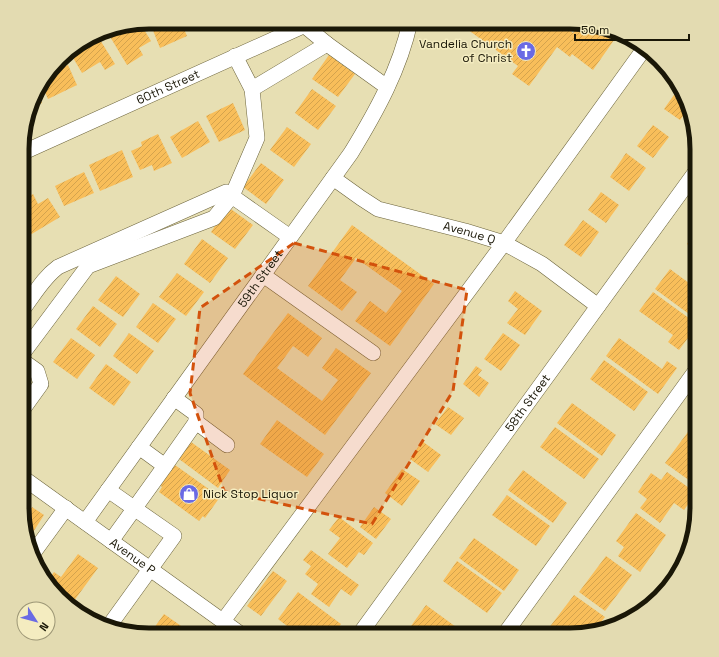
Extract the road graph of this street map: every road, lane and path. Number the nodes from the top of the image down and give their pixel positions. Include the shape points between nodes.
1 (297, 29) edge
2 (314, 29) edge
3 (408, 29) edge
4 (327, 44) junction
5 (641, 53) edge
6 (235, 56) junction
7 (387, 86) junction
8 (252, 89) junction
9 (29, 150) edge
10 (333, 178) junction
11 (690, 180) edge
12 (232, 196) junction
13 (290, 237) junction
14 (504, 243) junction
15 (263, 275) junction
16 (29, 301) edge
17 (598, 306) junction
18 (29, 345) edge
19 (373, 353) dead end
20 (29, 365) edge
21 (690, 378) edge
22 (174, 398) junction
23 (29, 401) edge
24 (196, 422) junction
25 (227, 445) dead end
26 (139, 447) junction
27 (165, 466) junction
28 (29, 482) edge
29 (108, 490) junction
30 (66, 508) junction
31 (135, 509) junction
32 (85, 522) junction
33 (112, 541) junction
34 (36, 549) edge
35 (151, 569) junction
36 (112, 622) edge
37 (228, 628) edge
38 (232, 628) edge
39 (364, 628) edge
40 (509, 628) edge

1 - 6 street, 60th Street
2 - 4 street
3 - 7 street, 59th Street
4 - 7 street
4 - 8 street
5 - 14 street
6 - 8 street
6 - 9 street, 60th Street
7 - 10 street, 59th Street via 374,115
8 - 12 street via 257,138
10 - 13 street, 59th Street
10 - 14 street, Avenue Q via 378,209
11 - 17 street, 58th Street
12 - 13 street
12 - 16 street via 226,192 58,267 50,273
12 - 18 street via 214,218 88,266
13 - 15 street, 59th Street
14 - 17 street, Avenue Q via 542,264
14 - 38 street
15 - 19 street
15 - 22 street, 59th Street
17 - 39 street, 58th Street
20 - 23 street via 37,370 41,384
21 - 40 street
22 - 24 street via 196,414
22 - 26 street, 59th Street
24 - 25 street
24 - 27 street
26 - 27 street
26 - 29 street, 59th Street
27 - 31 street
28 - 30 street, Avenue P
29 - 31 street
29 - 32 street, 59th Street
30 - 32 street, Avenue P
30 - 34 street
31 - 33 street
31 - 35 street via 174,536
32 - 33 street, Avenue P
33 - 35 street, Avenue P
35 - 36 street
35 - 37 street, Avenue P

